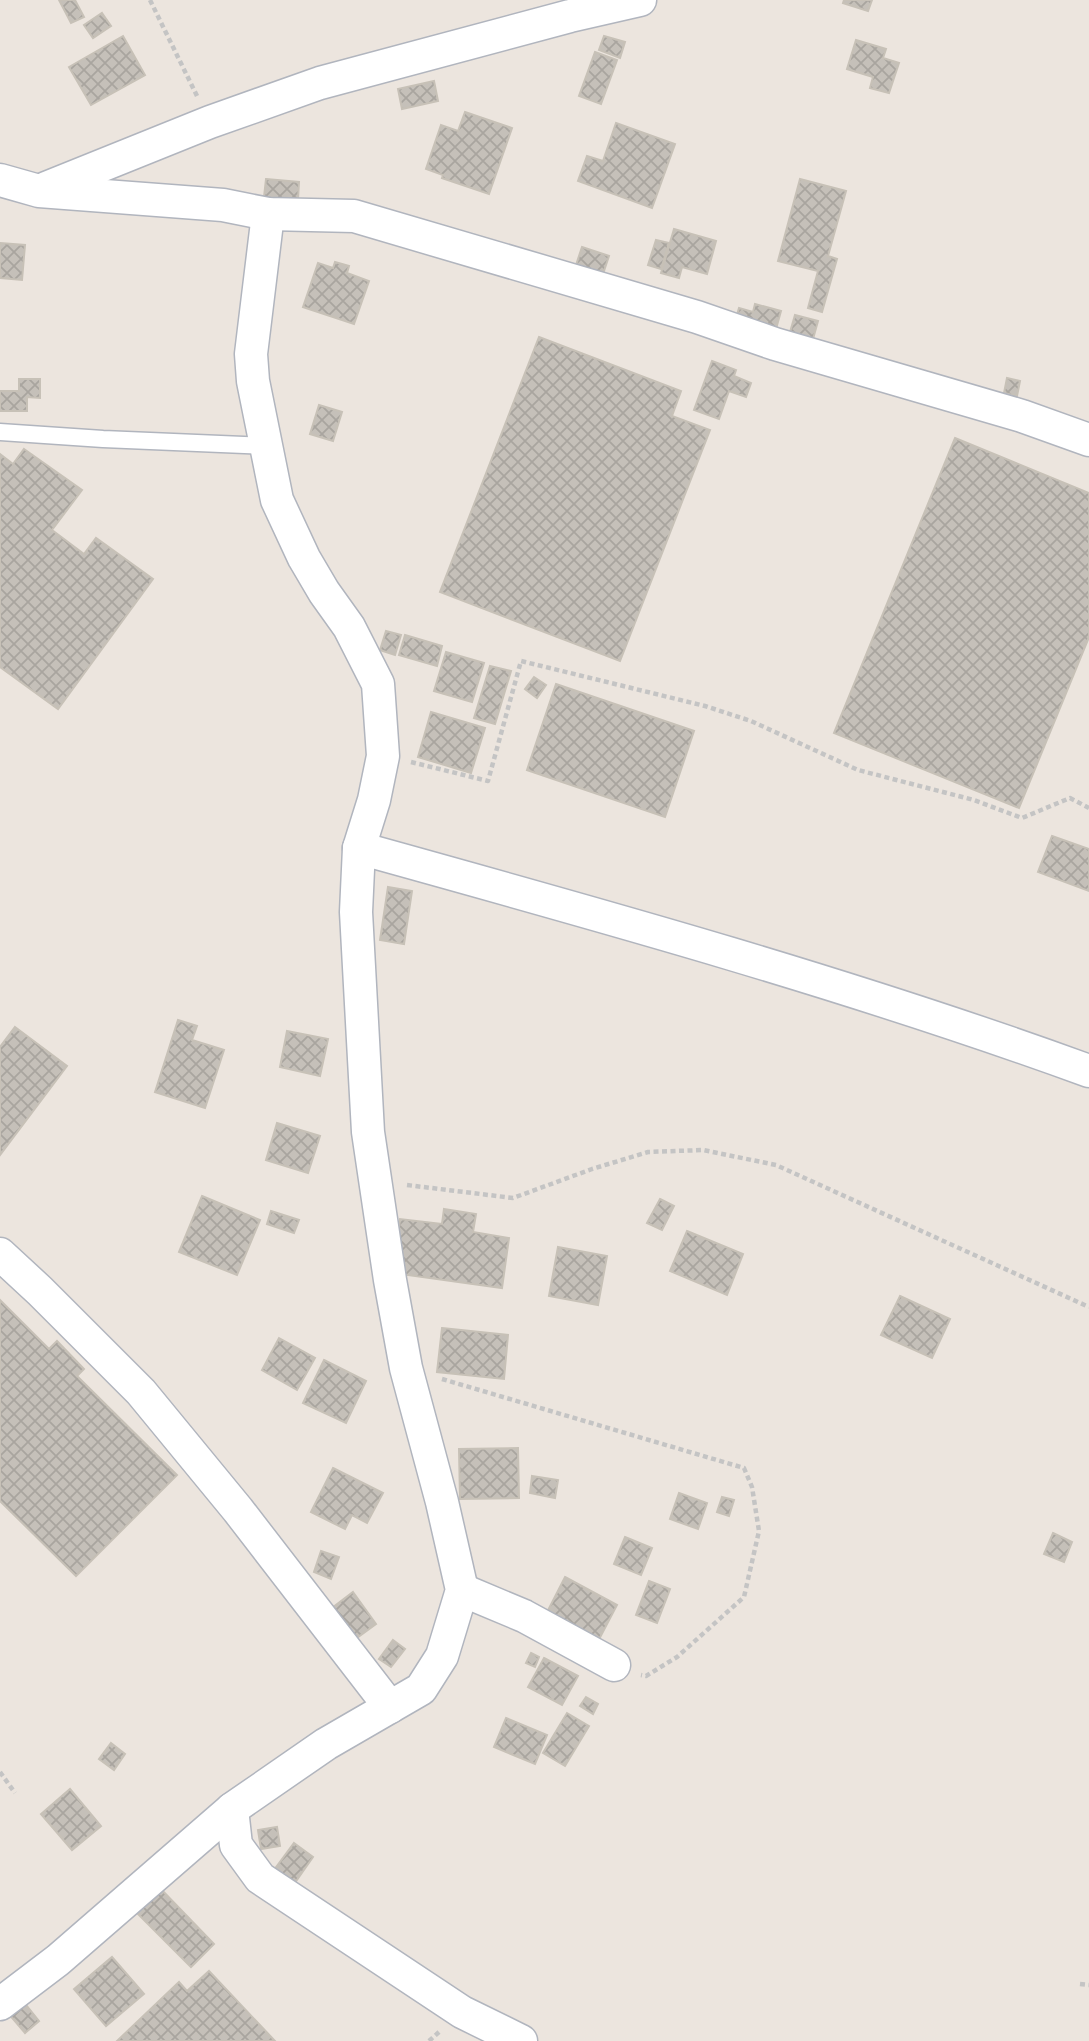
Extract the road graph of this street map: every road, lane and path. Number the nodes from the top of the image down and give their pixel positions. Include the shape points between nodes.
1 (150, 0) edge
2 (640, 0) edge
3 (209, 122) junction
4 (0, 180) edge
5 (39, 191) junction
6 (268, 214) junction
7 (0, 432) edge
8 (1089, 440) edge
9 (265, 446) junction
10 (383, 756) junction
11 (1089, 808) edge
12 (359, 848) junction
13 (1089, 1071) edge
14 (375, 1182) junction
15 (0, 1254) edge
16 (1089, 1307) edge
17 (407, 1368) junction
18 (462, 1590) junction
19 (614, 1665) joint
20 (390, 1707) junction
21 (0, 1772) edge
22 (15, 1793) dead end
23 (232, 1809) junction
24 (1080, 1984) dead end
25 (1089, 1985) edge
26 (0, 2004) edge
27 (521, 2041) edge

1 - 3 path
2 - 3 street via 320,83
3 - 5 street
4 - 5 street
5 - 6 street via 223,205
6 - 8 street via 354,216
6 - 9 street via 251,354
7 - 9 lane
9 - 10 street via 277,500 304,558 349,627 378,684
10 - 11 path via 488,780 521,661 705,706 751,721 858,769 1023,818 1070,798
10 - 12 street
12 - 13 street via 597,914
12 - 14 street via 358,981
14 - 16 path via 513,1198 648,1152 703,1150 776,1165
14 - 17 street
15 - 20 street via 141,1392
17 - 18 street
17 - 19 path via 744,1468 752,1487 758,1531 744,1597 677,1657 646,1676
18 - 19 street via 524,1616
18 - 20 street via 442,1656 421,1689
20 - 23 street via 326,1744
21 - 22 path
23 - 26 street via 58,1960
23 - 27 street via 236,1845 260,1878 462,2012
24 - 25 path

